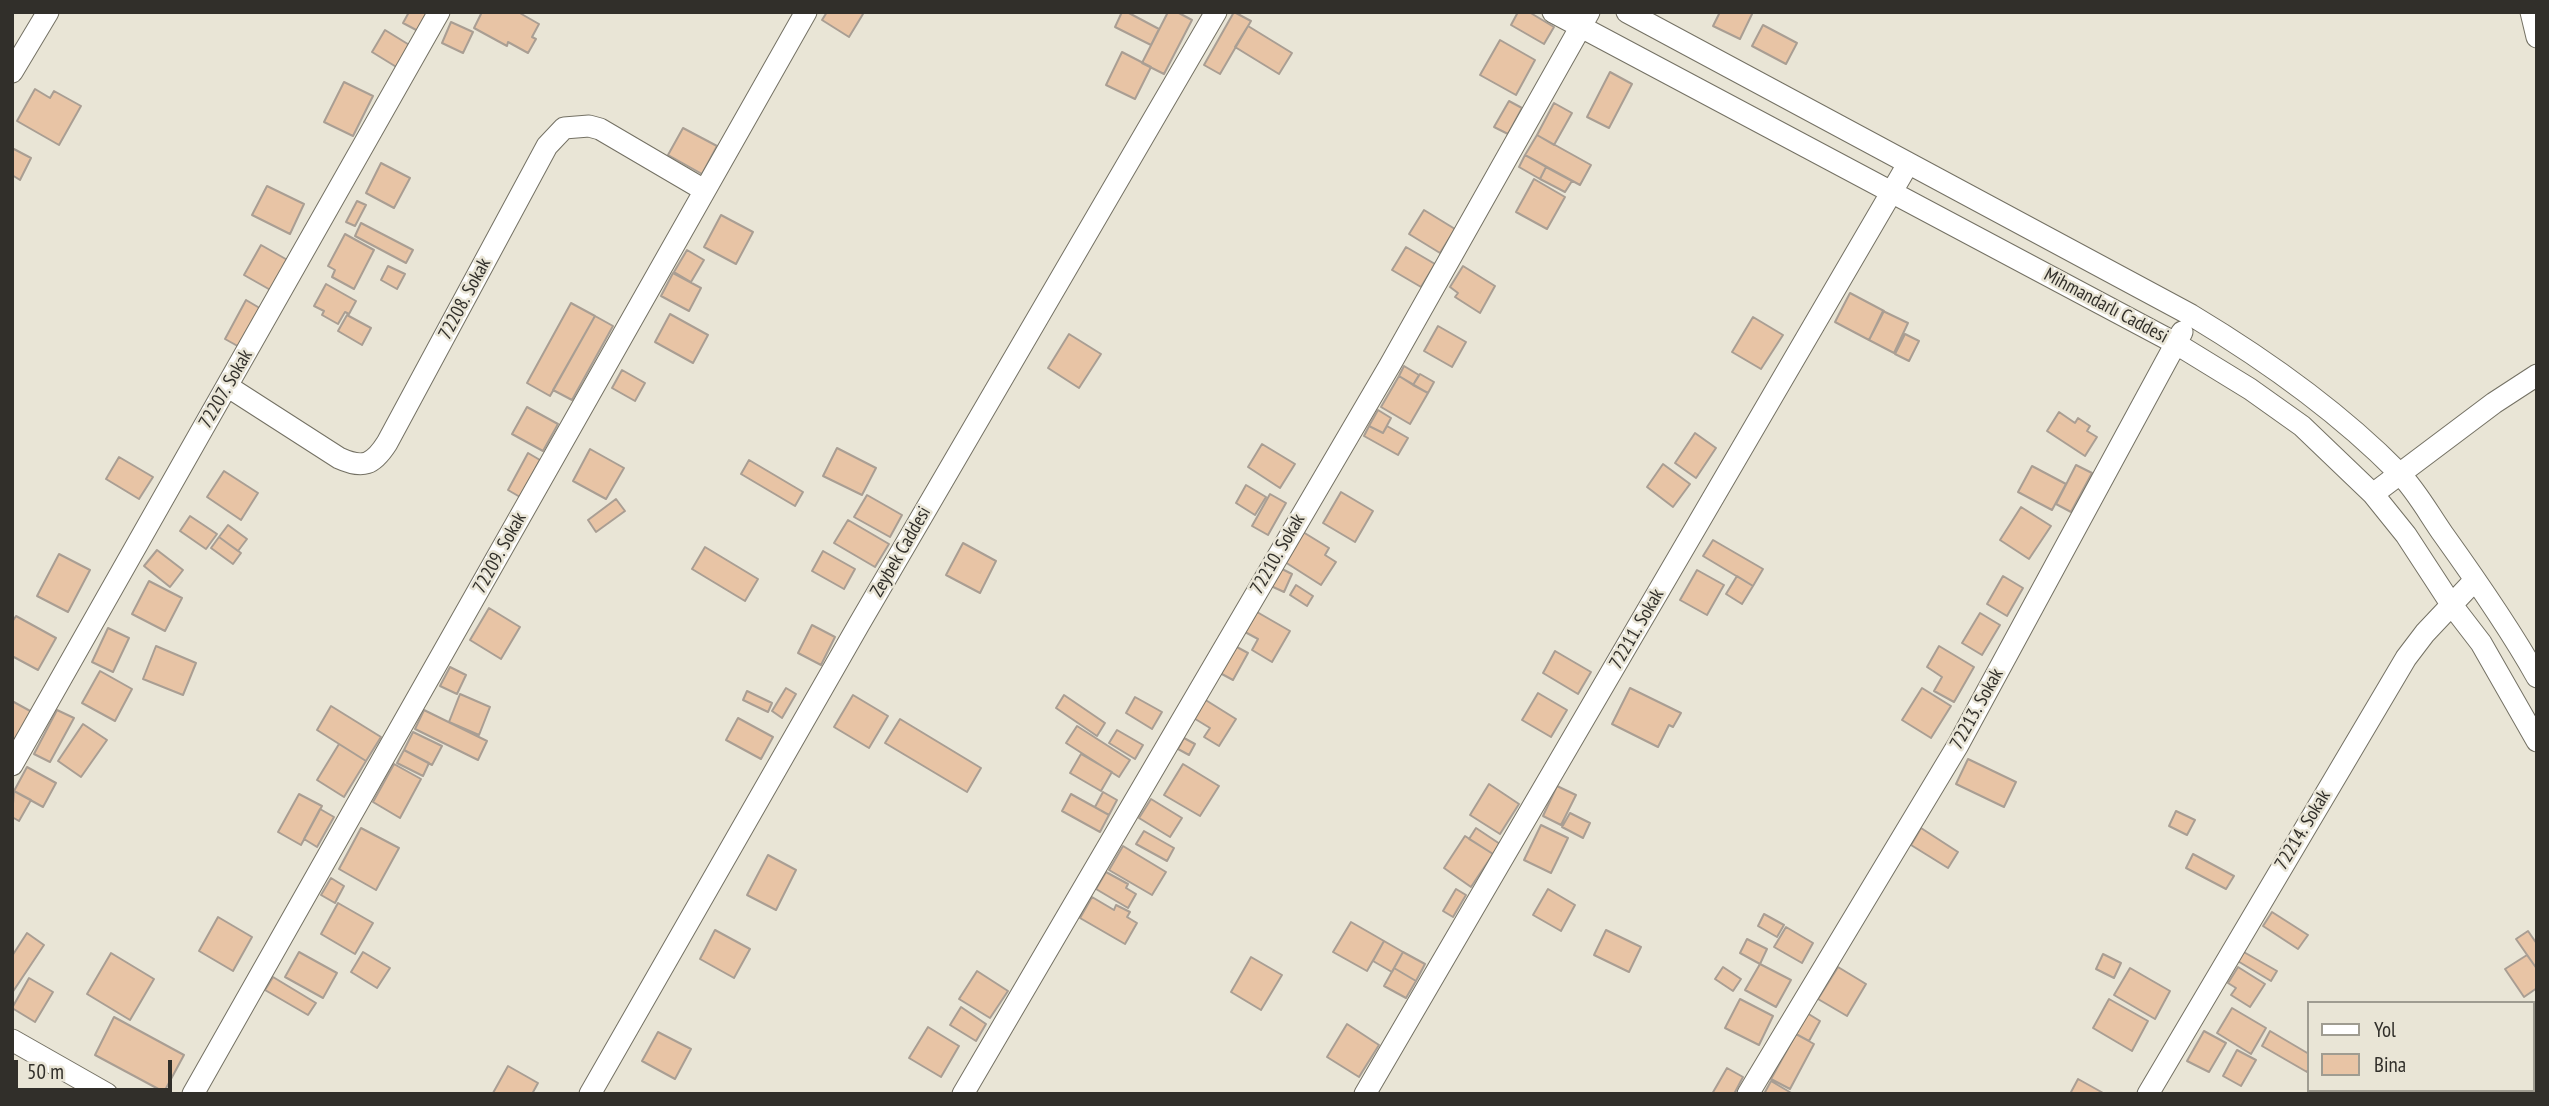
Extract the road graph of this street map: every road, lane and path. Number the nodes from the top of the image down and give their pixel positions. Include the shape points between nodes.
1 (48, 12) edge
2 (439, 12) edge
3 (806, 12) edge
4 (1216, 12) edge
5 (1553, 12) edge
6 (1627, 12) edge
7 (2531, 12) edge
8 (1585, 19) edge
9 (2537, 37) edge
10 (12, 72) edge
11 (1908, 164) junction
12 (704, 190) junction
13 (1892, 192) junction
14 (2191, 315) junction
15 (2175, 343) junction
16 (2537, 375) edge
17 (227, 386) junction
18 (2402, 475) junction
19 (2373, 494) junction
20 (2475, 580) junction
21 (2451, 604) junction
22 (2537, 677) edge
23 (2537, 741) edge
24 (12, 765) edge
25 (12, 1040) edge
26 (107, 1094) edge
27 (193, 1094) edge
28 (590, 1094) edge
29 (963, 1094) edge
30 (1365, 1094) edge
31 (1748, 1094) edge
32 (2148, 1094) edge

1 - 10 street
2 - 17 street, 72207. Sokak
3 - 12 street, 72209. Sokak
4 - 28 street, Zeybek Caddesi
5 - 8 street, Mihmandarlı Caddesi
6 - 11 street, Mihmandarlı Caddesi
7 - 9 street
8 - 13 street, Mihmandarlı Caddesi
8 - 29 street, 72210. Sokak via 1390,365
11 - 13 street, 72211. Sokak
11 - 14 street, Mihmandarlı Caddesi
12 - 17 street, 72208. Sokak via 600,129 564,128 541,158 387,443 368,463 339,458
12 - 27 street, 72209. Sokak
13 - 15 street, Mihmandarlı Caddesi
13 - 30 street, 72211. Sokak
14 - 15 street, 72213. Sokak
14 - 18 street, Mihmandarlı Caddesi via 2332,412
15 - 19 street, Mihmandarlı Caddesi via 2302,426
15 - 31 street, 72213. Sokak via 1958,745
16 - 18 street
17 - 24 street, 72207. Sokak
18 - 19 street
18 - 20 street, Mihmandarlı Caddesi
19 - 21 street, Mihmandarlı Caddesi
20 - 21 street, 72214. Sokak
20 - 22 street, Mihmandarlı Caddesi
21 - 23 street, Mihmandarlı Caddesi via 2482,643
21 - 32 street, 72214. Sokak via 2406,658
25 - 26 street

